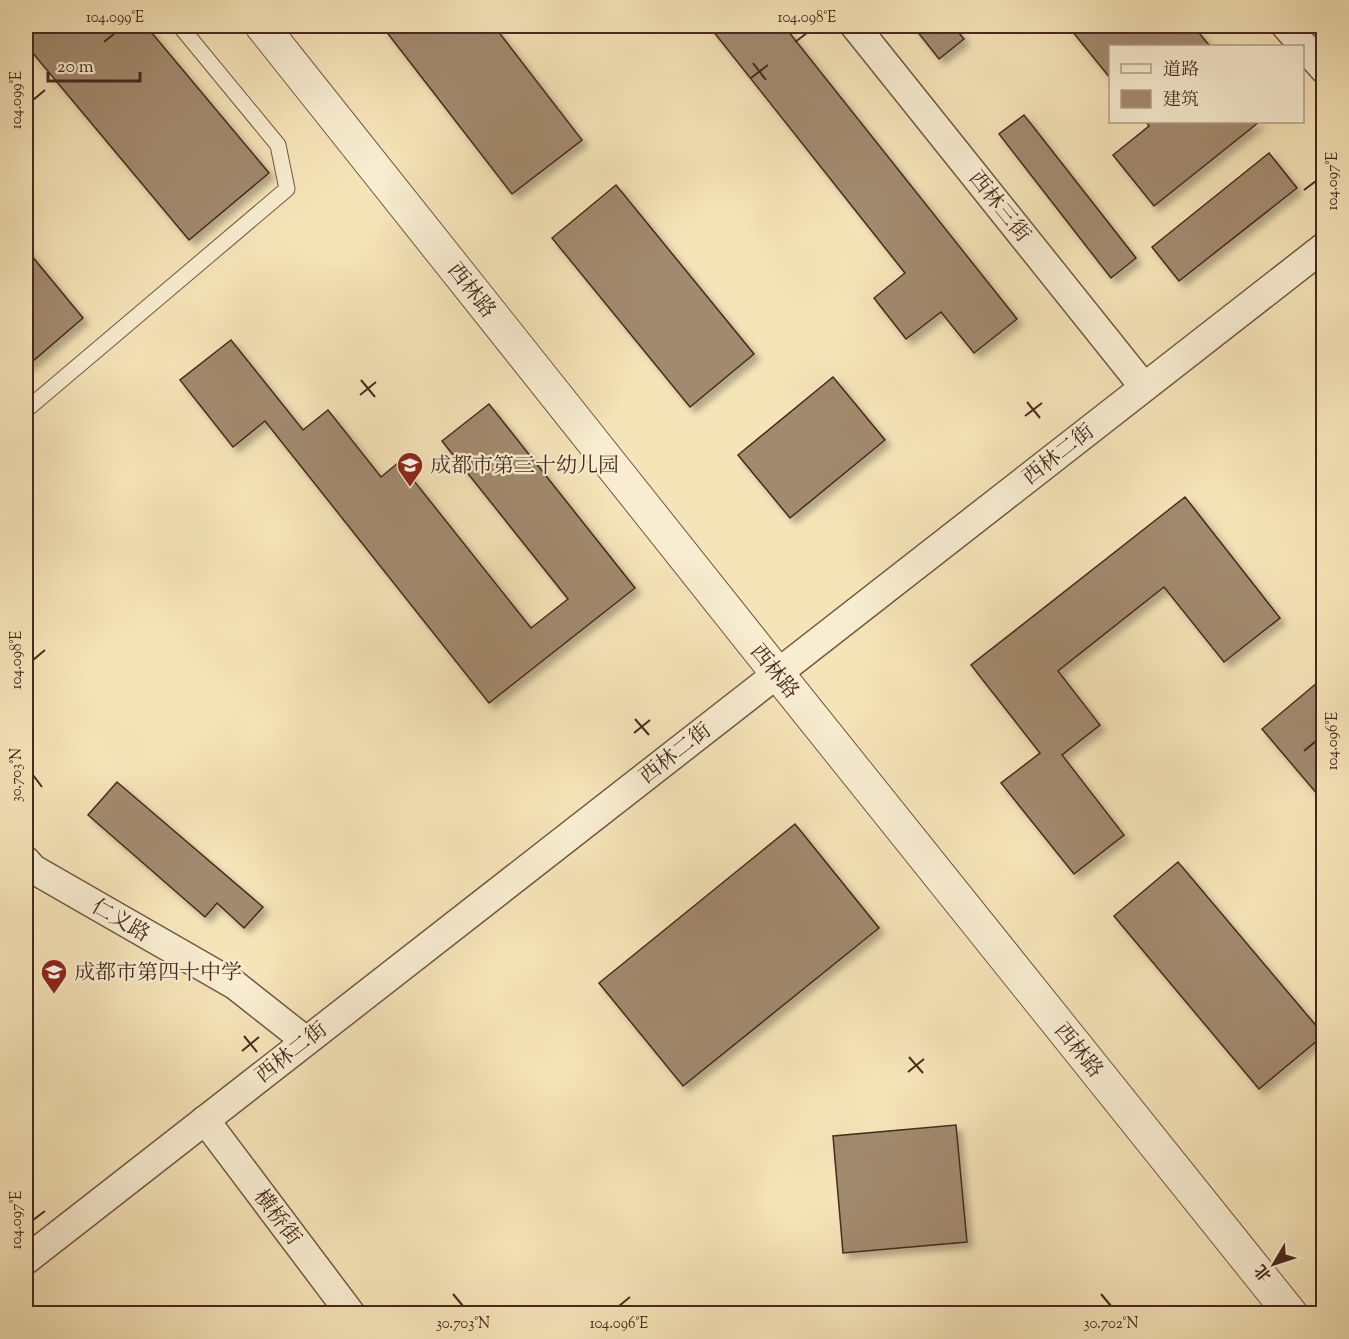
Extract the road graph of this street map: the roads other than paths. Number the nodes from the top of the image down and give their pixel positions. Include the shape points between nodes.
1 (180, 26) edge
2 (262, 26) edge
3 (855, 26) edge
4 (1287, 26) edge
5 (1303, 45) edge
6 (1304, 46) edge
7 (1323, 69) edge
8 (1323, 247) edge
9 (1144, 387) junction
10 (26, 411) edge
11 (777, 674) junction
12 (26, 861) edge
13 (306, 1041) junction
14 (205, 1120) junction
15 (26, 1260) edge
16 (351, 1314) edge
17 (1291, 1314) edge

1 - 10 lane via 278,145 287,189
2 - 11 street, 西林路
3 - 9 street, 西林三街
4 - 5 street
6 - 7 street
8 - 9 street, 西林二街
9 - 11 street, 西林二街
11 - 13 street, 西林二街
11 - 17 street, 西林路
12 - 13 street, 仁义路 via 234,985
13 - 14 street, 西林二街
14 - 15 street, 西林二街
14 - 16 street, 横桥街

